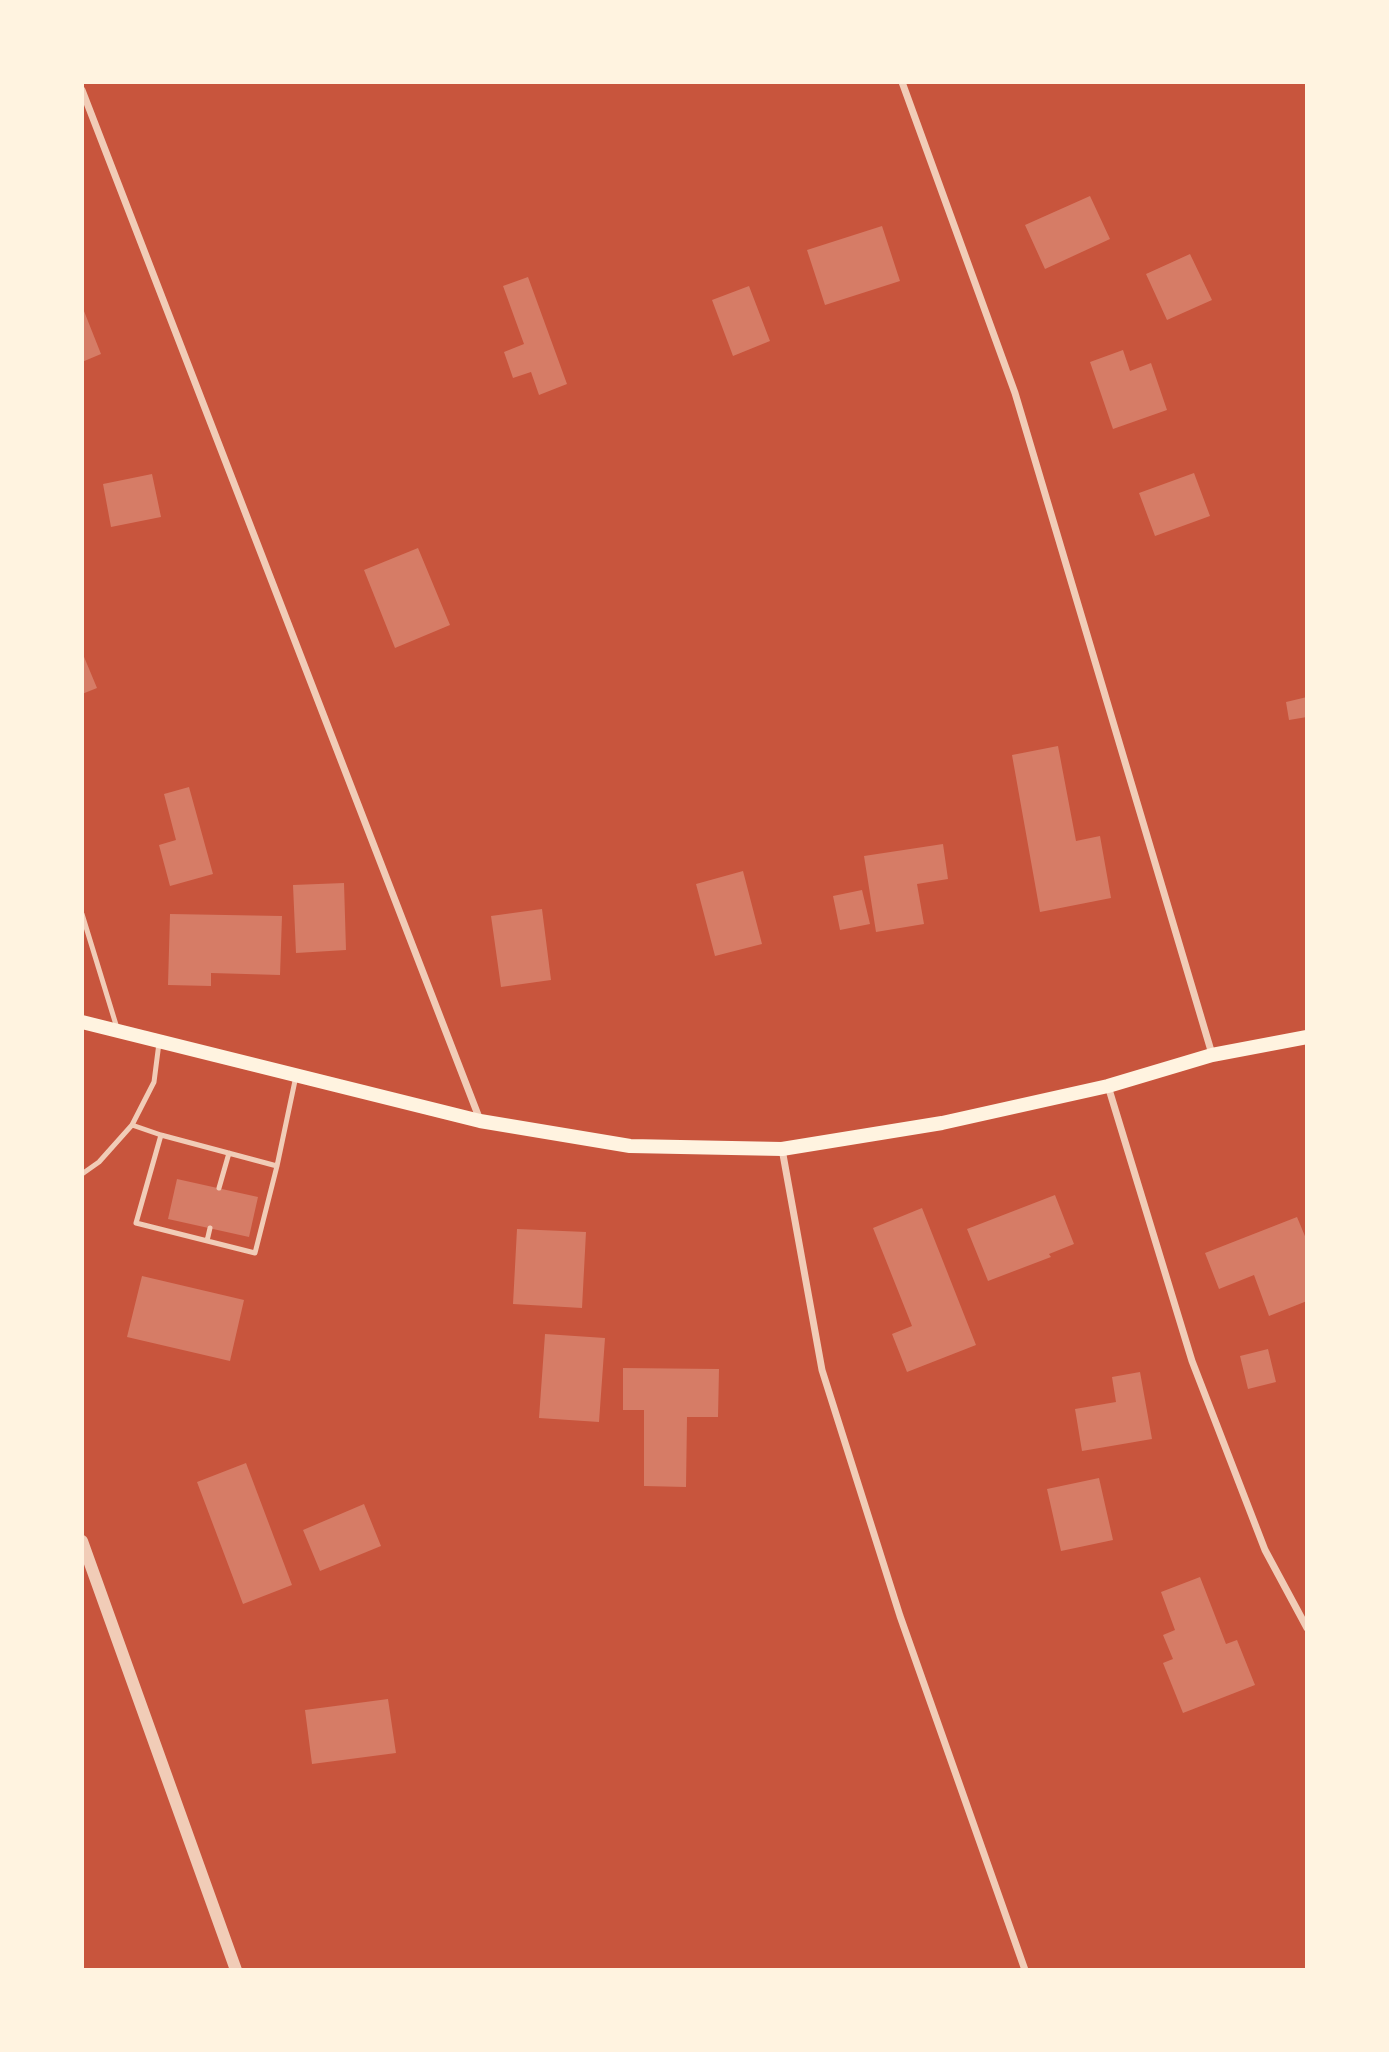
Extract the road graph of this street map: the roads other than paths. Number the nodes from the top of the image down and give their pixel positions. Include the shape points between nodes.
1 (902, 82) edge
2 (82, 90) edge
3 (82, 914) edge
4 (82, 1022) edge
5 (118, 1031) junction
6 (1307, 1037) edge
7 (159, 1041) junction
8 (1212, 1055) junction
9 (296, 1074) junction
10 (1108, 1086) junction
11 (480, 1121) junction
12 (132, 1125) junction
13 (161, 1135) junction
14 (782, 1149) junction
15 (229, 1153) junction
16 (277, 1166) junction
17 (82, 1174) edge
18 (219, 1188) dead end
19 (210, 1228) dead end
20 (208, 1241) junction
21 (82, 1541) edge
22 (1307, 1628) edge
23 (236, 1970) edge
24 (1025, 1970) edge

1 - 8 street via 1015,393
2 - 11 street
3 - 5 lane
4 - 5 main road
5 - 7 main road
6 - 8 main road
7 - 9 main road
7 - 12 lane via 154,1083
8 - 10 main road
9 - 11 main road
9 - 16 lane
10 - 14 main road via 942,1123
10 - 22 street via 1192,1361 1265,1550
11 - 14 main road via 630,1146
12 - 13 lane
12 - 17 lane
13 - 15 lane
13 - 20 lane via 136,1223
14 - 24 street via 822,1370 901,1616
15 - 16 lane
15 - 18 lane
16 - 20 lane via 255,1253
19 - 20 lane
21 - 23 street

